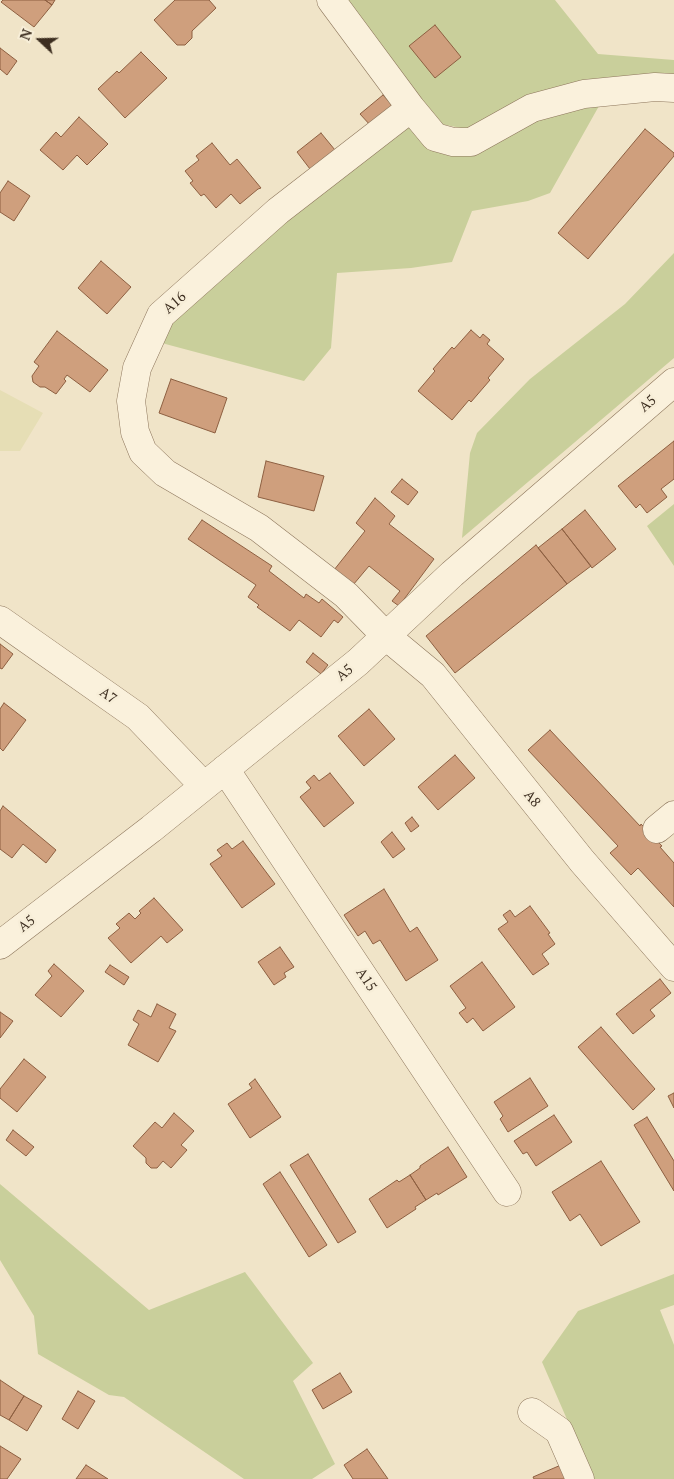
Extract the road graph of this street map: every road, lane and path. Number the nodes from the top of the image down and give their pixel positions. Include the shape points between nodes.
1 (331, 0) edge
2 (674, 88) edge
3 (411, 108) junction
4 (674, 382) edge
5 (0, 620) edge
6 (386, 636) junction
7 (225, 769) junction
8 (204, 786) junction
9 (0, 945) edge
10 (674, 968) edge
11 (507, 1192) dead end
12 (532, 1412) dead end
13 (580, 1479) edge

1 - 3 street
2 - 3 street via 584,94 532,108 471,142 434,137
3 - 6 street, A16 via 278,211 161,315 138,368 131,401 135,432 143,452 165,473 259,528 346,595
4 - 6 street, A5 via 452,574
5 - 8 street, A7 via 138,717
6 - 7 street, A5
6 - 10 street, A8 via 433,675 582,862
7 - 8 street, A5
7 - 11 street, A15
8 - 9 street, A5
12 - 13 street via 559,1431

